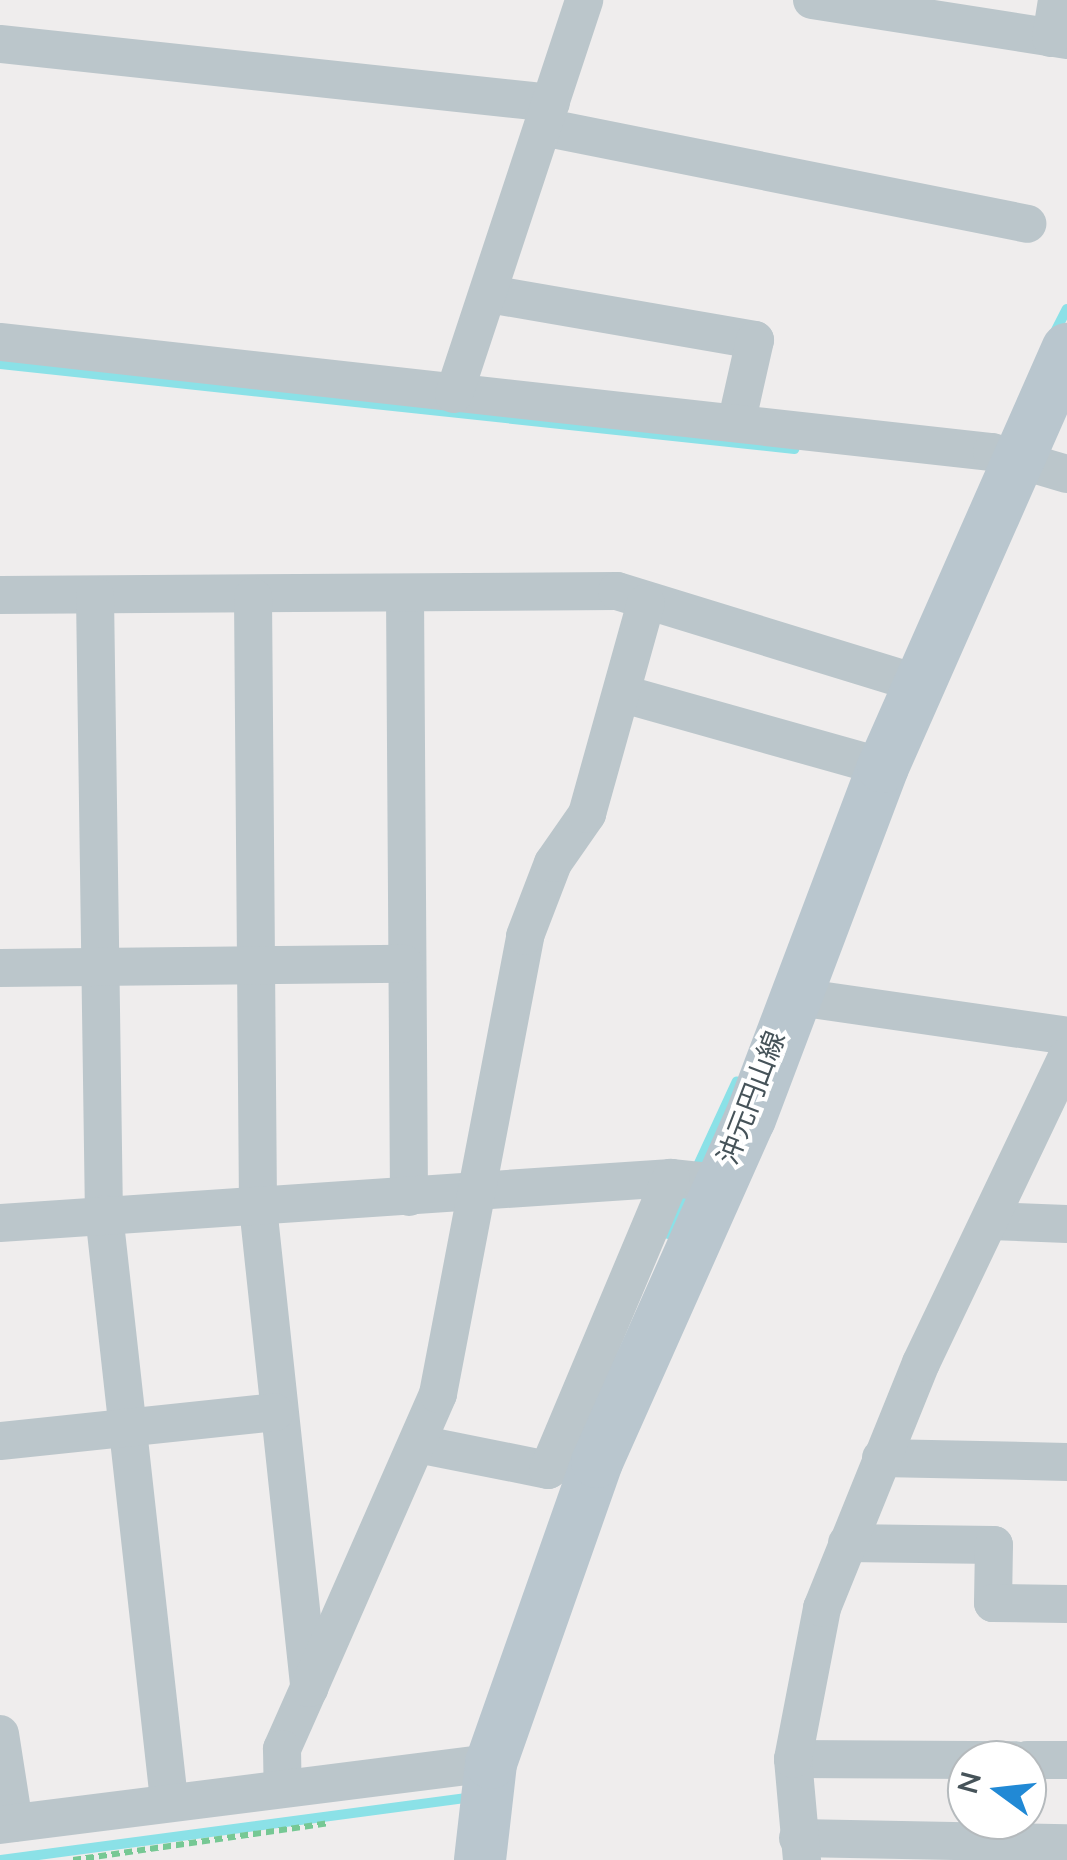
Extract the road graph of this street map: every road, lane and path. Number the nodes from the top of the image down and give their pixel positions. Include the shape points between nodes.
1 (584, 0) edge
2 (812, 0) edge
3 (1057, 0) edge
4 (1059, 39) edge
5 (0, 44) edge
6 (541, 108) junction
7 (1027, 224) dead end
8 (489, 294) junction
9 (0, 342) edge
10 (1067, 350) edge
11 (454, 394) junction
12 (737, 420) junction
13 (1002, 456) junction
14 (1067, 474) edge
15 (404, 594) junction
16 (0, 596) edge
17 (95, 596) junction
18 (253, 597) junction
19 (646, 603) junction
20 (904, 680) junction
21 (627, 695) junction
22 (869, 764) junction
23 (252, 964) junction
24 (404, 964) junction
25 (0, 968) edge
26 (99, 968) junction
27 (791, 996) junction
28 (1067, 1036) edge
29 (1067, 1057) edge
30 (693, 1179) junction
31 (471, 1192) junction
32 (410, 1197) junction
33 (258, 1206) junction
34 (104, 1214) junction
35 (990, 1221) junction
36 (0, 1223) edge
37 (1067, 1224) edge
38 (274, 1412) junction
39 (122, 1431) junction
40 (0, 1442) edge
41 (418, 1444) junction
42 (881, 1458) junction
43 (1067, 1462) edge
44 (847, 1543) junction
45 (1067, 1604) edge
46 (309, 1688) junction
47 (0, 1734) edge
48 (794, 1759) junction
49 (947, 1760) edge
50 (491, 1764) junction
51 (283, 1788) junction
52 (169, 1800) junction
53 (337, 1817) dead end
54 (7, 1824) edge
55 (1067, 1843) edge
56 (800, 1849) edge
57 (73, 1860) edge
58 (480, 1860) edge

1 - 6 street
2 - 4 street
3 - 4 street
5 - 6 street
6 - 7 street
6 - 8 street
8 - 11 street
8 - 12 street via 755,340
9 - 11 street
10 - 13 main road, 沖元円山線
11 - 12 street
12 - 13 street
13 - 14 street
13 - 20 main road, 沖元円山線
15 - 18 street
15 - 19 street via 616,591
15 - 24 street
16 - 17 street
17 - 18 street
17 - 26 street
18 - 23 street
19 - 20 street
19 - 21 street
20 - 22 main road, 沖元円山線
21 - 22 street
21 - 31 street via 587,814 554,863 525,936
22 - 27 main road, 沖元円山線
23 - 24 street
23 - 26 street
23 - 33 street
24 - 32 street
25 - 26 street
26 - 34 street
27 - 28 street
27 - 30 main road, 沖元円山線
29 - 35 street
30 - 31 street
30 - 41 street via 548,1470
30 - 50 main road, 沖元円山線
31 - 32 street
31 - 41 street via 438,1394
32 - 33 street
33 - 34 street
33 - 38 street
34 - 36 street
34 - 39 street
35 - 37 street
35 - 42 street
38 - 39 street
38 - 46 street
39 - 40 street
39 - 52 street
41 - 46 street
42 - 43 street
42 - 44 street
44 - 45 street via 994,1545 993,1602
44 - 48 street via 805,1674
46 - 51 street via 282,1749
47 - 54 street
48 - 49 street
48 - 56 street
50 - 51 street
50 - 58 main road, 沖元円山線
51 - 52 street
52 - 54 street
53 - 57 path
55 - 56 street

